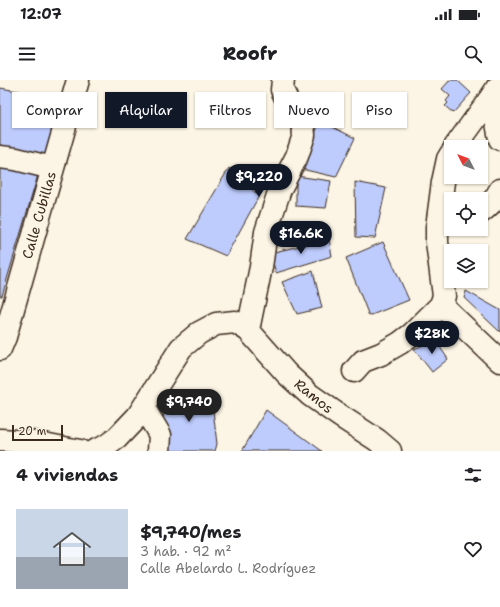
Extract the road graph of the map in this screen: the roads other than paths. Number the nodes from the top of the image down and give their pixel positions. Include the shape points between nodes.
1 (78, 80) edge
2 (283, 80) edge
3 (496, 90) edge
4 (500, 139) edge
5 (460, 140) edge
6 (0, 157) edge
7 (52, 168) junction
8 (444, 177) edge
9 (500, 190) edge
10 (444, 199) edge
11 (488, 206) edge
12 (444, 217) edge
13 (441, 305) junction
14 (248, 330) junction
15 (0, 349) edge
16 (500, 361) edge
17 (354, 370) dead end
18 (144, 408) junction
19 (0, 441) edge
20 (9, 451) edge
21 (80, 451) edge
22 (94, 451) edge
23 (159, 451) edge
24 (390, 451) edge

1 - 7 street, Calle Cubillas
2 - 14 street via 282,90 303,124 304,135 297,156 280,189 266,232
3 - 4 street
3 - 5 street
6 - 7 street via 16,158
7 - 15 street, Calle Cubillas
8 - 10 street
9 - 11 street
12 - 13 street via 437,227 444,296
13 - 16 street
13 - 17 street via 406,338 381,354 363,361
14 - 18 street via 235,322 216,324 199,333 181,348
14 - 24 street, Ramos via 287,374 310,395
18 - 22 street via 117,438
18 - 23 street via 160,435
19 - 20 street
19 - 21 street via 33,442

